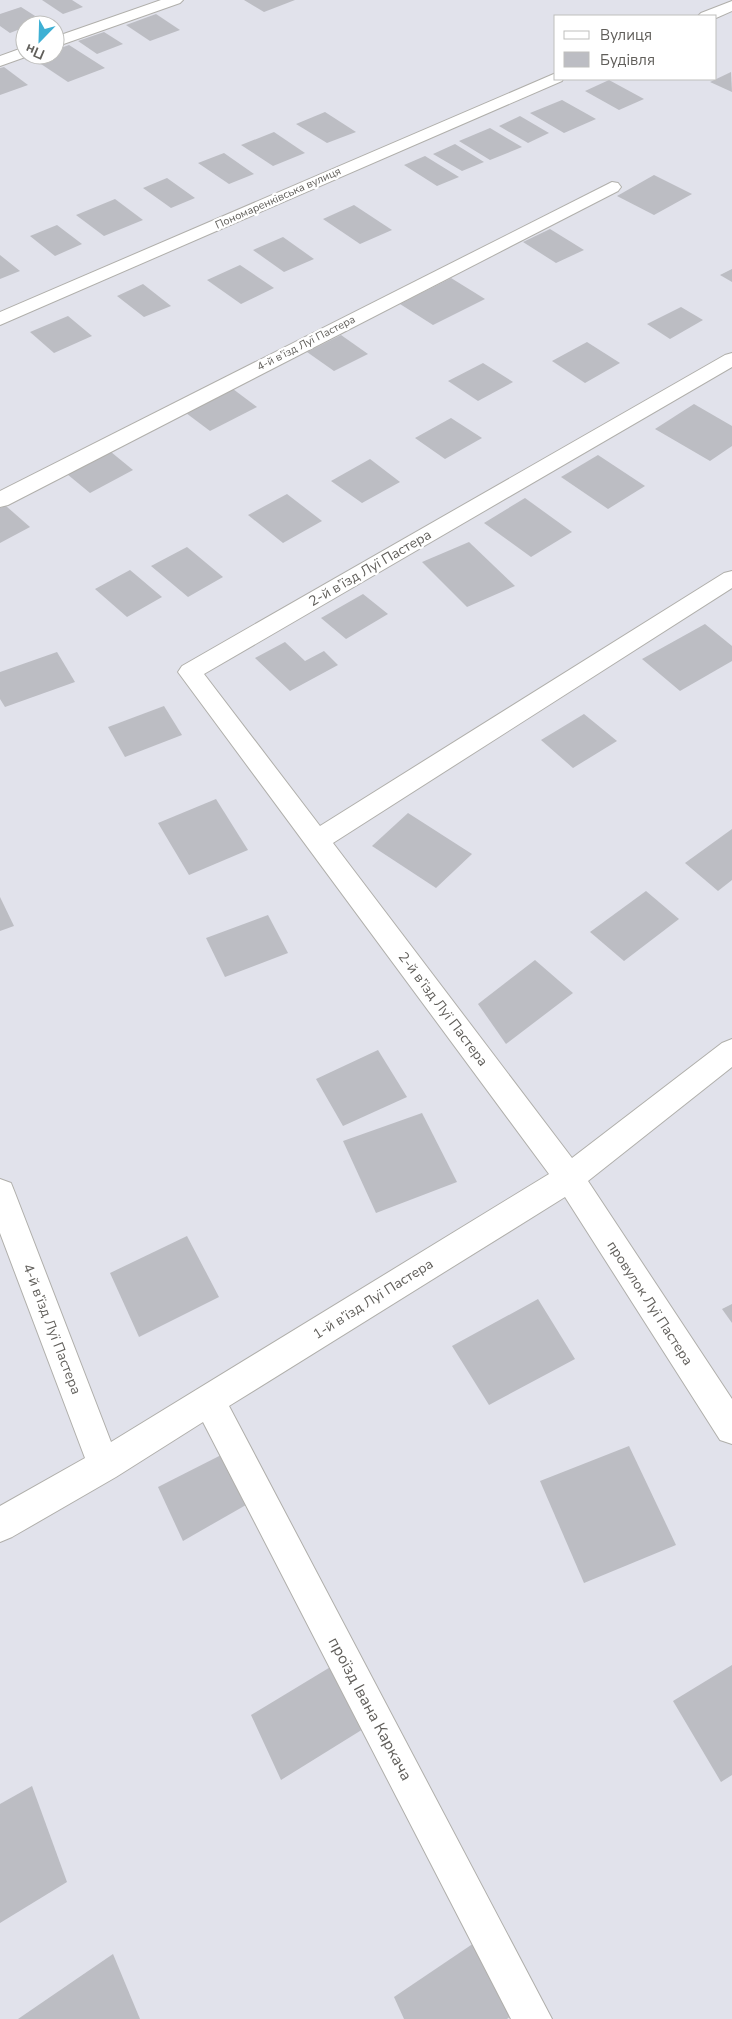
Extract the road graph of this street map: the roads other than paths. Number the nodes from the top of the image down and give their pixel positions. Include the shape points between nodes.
1 (175, 0) edge
2 (732, 6) edge
3 (709, 15) edge
4 (65, 38) edge
5 (15, 56) edge
6 (0, 61) edge
7 (554, 79) edge
8 (612, 187) dead end
9 (0, 319) edge
10 (732, 359) edge
11 (0, 500) edge
12 (732, 578) edge
13 (316, 841) junction
14 (732, 1051) edge
15 (569, 1178) junction
16 (0, 1193) edge
17 (209, 1400) junction
18 (732, 1428) edge
19 (104, 1465) junction
20 (0, 1525) edge
21 (532, 2019) edge

1 - 4 street
2 - 3 street
5 - 6 street
7 - 9 street, Пономаренківська вулиця
8 - 11 street, 4-й в’їзд Луї Пастера
10 - 13 street, 2-й в’їзд Луї Пастера via 190,672
12 - 13 street
13 - 15 street, 2-й в’їзд Луї Пастера
14 - 15 street, 1-й в’їзд Луї Пастера
15 - 17 street, 1-й в’їзд Луї Пастера
15 - 18 street, провулок Луї Пастера
16 - 19 street, 4-й в’їзд Луї Пастера
17 - 19 street, 1-й в’їзд Луї Пастера
17 - 21 street, проїзд Івана Каркача
19 - 20 street, 1-й в’їзд Луї Пастера

